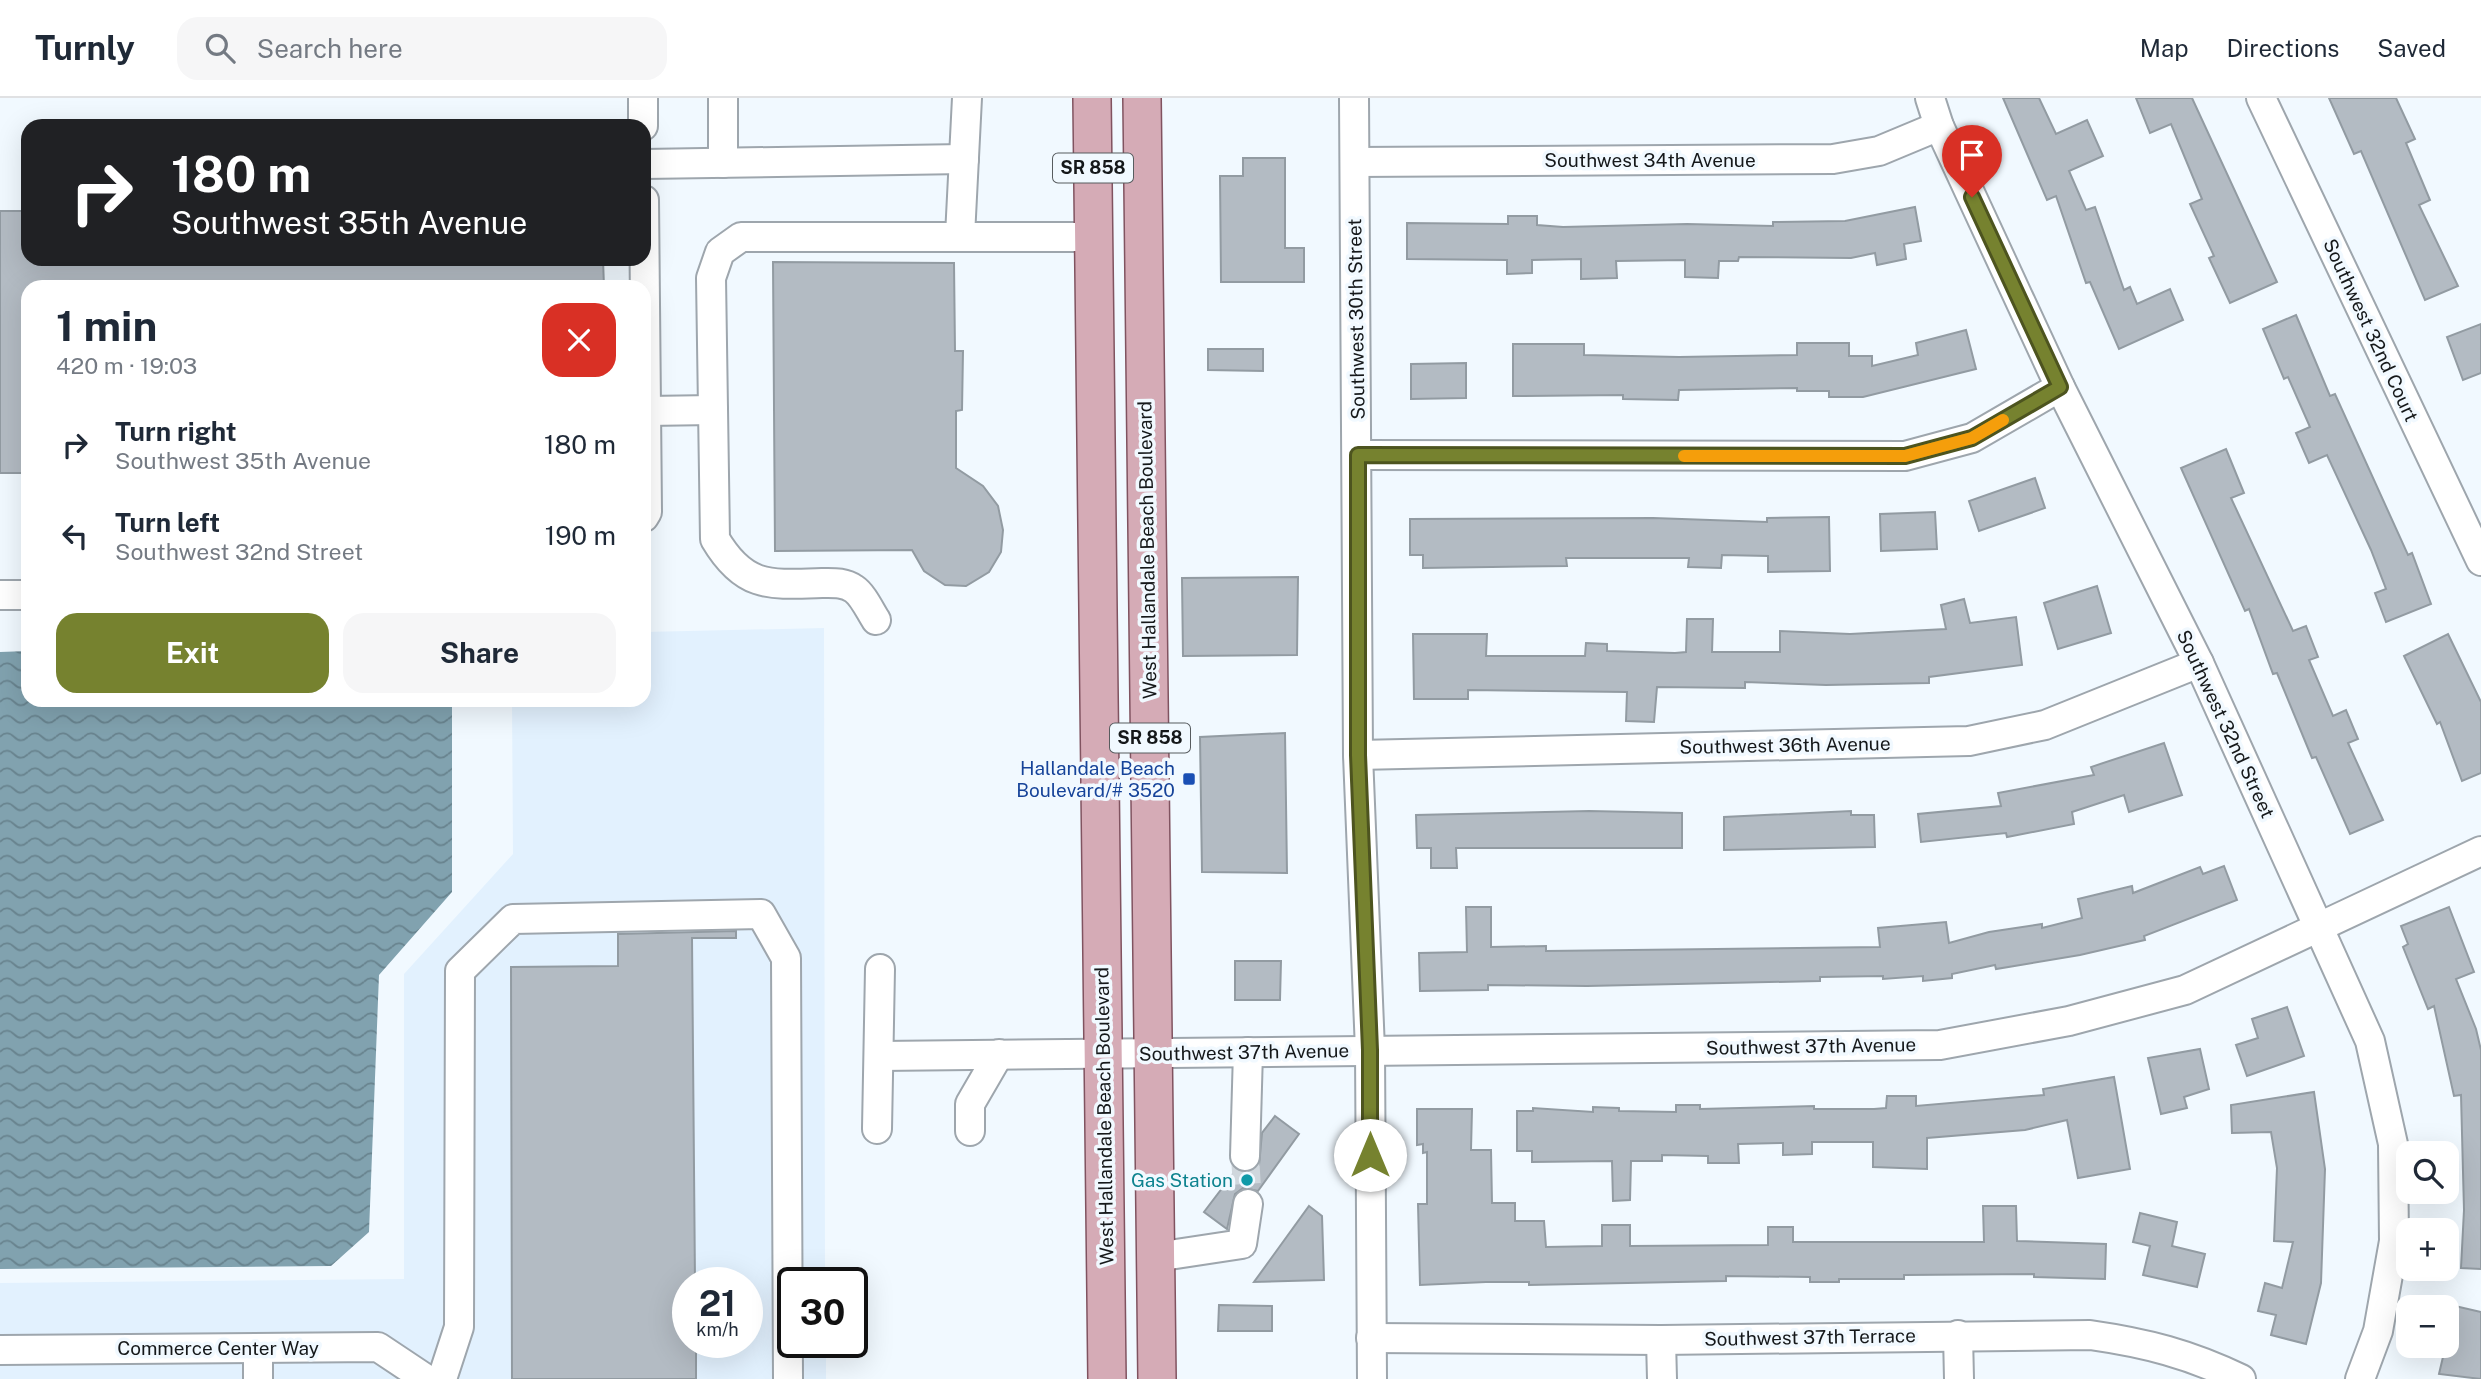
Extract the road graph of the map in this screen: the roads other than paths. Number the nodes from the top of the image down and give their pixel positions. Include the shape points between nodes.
1 (643, 98) edge
2 (723, 98) edge
3 (967, 98) edge
4 (1092, 98) edge
5 (1115, 98) edge
6 (1142, 98) edge
7 (1354, 98) edge
8 (1930, 98) edge
9 (2261, 98) edge
10 (643, 119) edge
11 (1939, 125) junction
12 (964, 159) junction
13 (1355, 162) junction
14 (723, 163) junction
15 (651, 164) edge
16 (1143, 232) junction
17 (960, 236) junction
18 (1094, 237) junction
19 (2060, 387) junction
20 (713, 410) junction
21 (651, 411) edge
22 (1358, 455) junction
23 (1147, 527) junction
24 (2481, 561) edge
25 (0, 595) edge
26 (21, 595) edge
27 (876, 620) dead end
28 (2199, 663) junction
29 (1358, 755) junction
30 (2481, 851) edge
31 (2320, 928) junction
32 (880, 968) dead end
33 (1370, 1050) junction
34 (1248, 1052) junction
35 (1103, 1053) junction
36 (1154, 1053) junction
37 (999, 1054) junction
38 (880, 1056) junction
39 (877, 1129) dead end
40 (970, 1131) dead end
41 (1245, 1156) tunnel mouth
42 (1248, 1204) tunnel mouth
43 (1156, 1257) junction
44 (1958, 1335) junction
45 (1371, 1338) junction
46 (1661, 1339) junction
47 (258, 1348) junction
48 (0, 1350) edge
49 (258, 1379) edge
50 (426, 1379) edge
51 (442, 1379) edge
52 (788, 1379) edge
53 (1107, 1379) edge
54 (1157, 1379) edge
55 (1371, 1379) edge
56 (1662, 1379) edge
57 (1959, 1379) edge
58 (2241, 1379) edge
59 (2360, 1379) edge

1 - 10 street
2 - 14 street
3 - 12 street
4 - 18 main road, West Hallandale Beach Boulevard / SR 858
5 - 16 main road via 1116,185
6 - 16 main road, West Hallandale Beach Boulevard / SR 858
7 - 13 street, Southwest 30th Street
8 - 11 street, Southwest 32nd Street
9 - 24 street, Southwest 32nd Court
11 - 13 street, Southwest 34th Avenue via 1879,151 1833,159
11 - 19 street, Southwest 32nd Street
12 - 14 street
12 - 17 street
13 - 22 street, Southwest 30th Street
14 - 15 street
16 - 23 main road, West Hallandale Beach Boulevard / SR 858
17 - 18 street
17 - 20 street via 741,237 720,252 711,278
18 - 23 main road via 1124,302 1126,477
18 - 35 main road, West Hallandale Beach Boulevard / SR 858
19 - 22 street via 1972,438 1905,456
19 - 28 street, Southwest 32nd Street
20 - 21 street
20 - 27 street via 715,539 730,564 749,577 784,585 838,582 855,589
22 - 29 street, Southwest 30th Street
23 - 36 main road, West Hallandale Beach Boulevard / SR 858
25 - 26 street
28 - 29 street, Southwest 36th Avenue via 2045,725 1969,741
28 - 31 street, Southwest 32nd Street
29 - 33 street, Southwest 30th Street
30 - 31 street, Southwest 37th Avenue
31 - 33 street, Southwest 37th Avenue via 2185,990 2069,1021 1940,1045
31 - 59 street, Southwest 32nd Street via 2370,1041 2393,1144 2394,1241 2378,1331
32 - 38 street
33 - 34 street, Southwest 37th Avenue
33 - 45 street, Southwest 30th Street
34 - 36 street, Southwest 37th Avenue
34 - 41 street
35 - 36 street, Southwest 37th Avenue
35 - 37 street, Southwest 37th Avenue
35 - 53 main road, West Hallandale Beach Boulevard / SR 858
36 - 43 main road, West Hallandale Beach Boulevard / SR 858
37 - 38 street, Southwest 37th Avenue
37 - 40 street via 970,1104
38 - 39 street
42 - 43 street via 1242,1244
43 - 54 main road, West Hallandale Beach Boulevard / SR 858
44 - 46 street, Southwest 37th Terrace
44 - 57 street
44 - 58 street, Southwest 37th Terrace via 2090,1335 2151,1344
45 - 46 street, Southwest 37th Terrace
45 - 55 street, Southwest 30th Street
46 - 56 street
47 - 48 street, Commerce Center Way
47 - 49 street
47 - 50 street, Commerce Center Way via 378,1347
51 - 52 street via 459,1328 460,971 513,919 761,914 786,958

